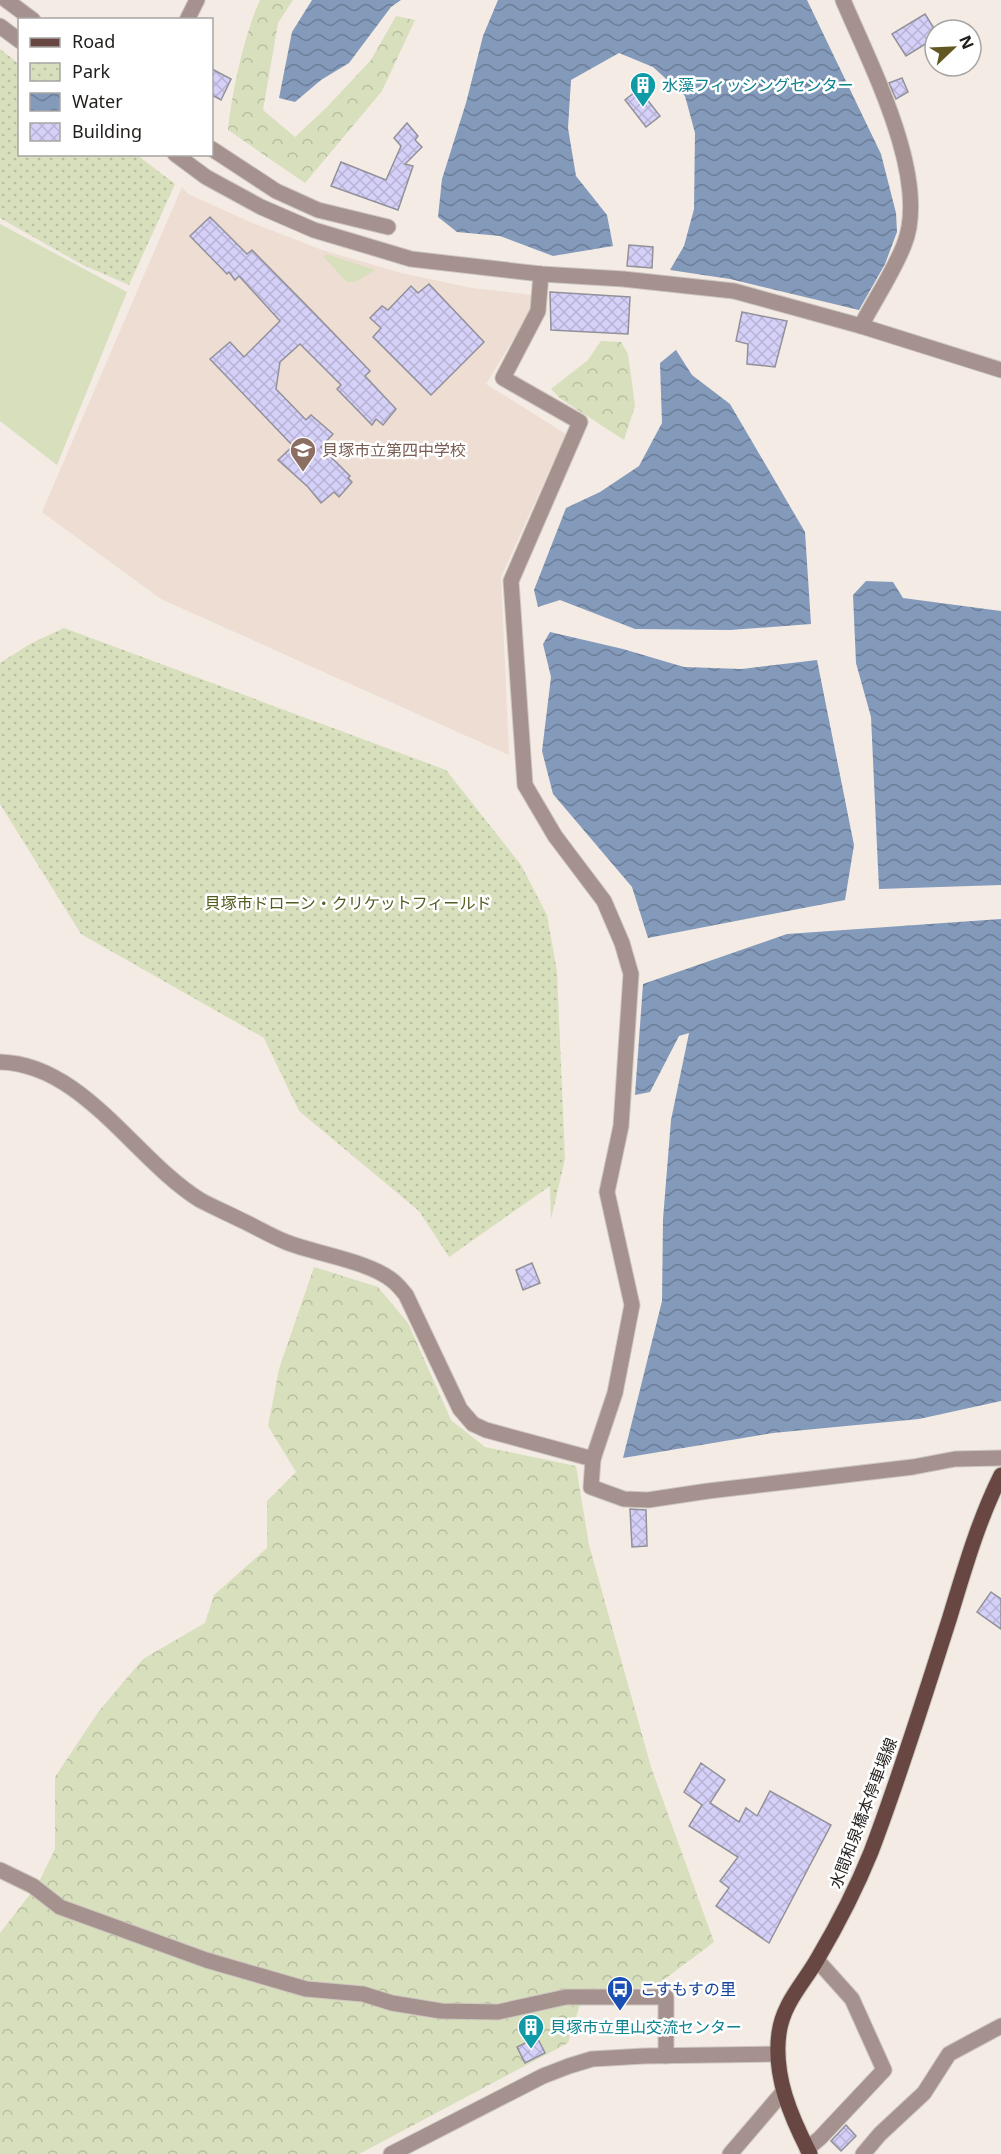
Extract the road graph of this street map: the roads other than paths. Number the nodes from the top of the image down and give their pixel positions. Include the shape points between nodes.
1 (6, 0) edge
2 (197, 0) edge
3 (843, 0) edge
4 (30, 18) edge
5 (188, 18) edge
6 (0, 26) edge
7 (18, 40) edge
8 (213, 150) edge
9 (178, 156) edge
10 (318, 210) junction
11 (388, 227) dead end
12 (309, 228) junction
13 (541, 274) junction
14 (861, 326) junction
15 (1001, 370) edge
16 (0, 1062) edge
17 (1001, 1458) edge
18 (593, 1459) junction
19 (1001, 1475) edge
20 (0, 1870) edge
21 (817, 1960) junction
22 (1001, 2026) edge
23 (777, 2054) junction
24 (666, 2056) junction
25 (783, 2092) junction
26 (809, 2151) edge
27 (391, 2154) edge
28 (730, 2154) edge
29 (863, 2154) edge

1 - 4 street
2 - 5 street
3 - 14 street via 899,134 911,202 905,244
6 - 7 street
8 - 10 street via 276,191
9 - 12 street via 206,177
10 - 11 street
10 - 12 street
12 - 13 street via 411,259
13 - 14 street via 734,291
13 - 18 street via 538,310 502,378 580,422 511,581 525,785 555,836 604,901 631,974 621,1126 607,1192 632,1305 615,1393
14 - 15 street
16 - 18 street via 38,1070 68,1085 175,1183 201,1201 287,1242 365,1266 392,1280 406,1294 460,1409 473,1424
17 - 18 street via 955,1459 648,1500 624,1499 591,1487
19 - 21 main road, 水間和泉橋本停車場線 via 979,1529 871,1852
20 - 24 street via 33,1886 60,1907 206,1960 306,1989 363,1994 441,2012 498,2012 566,1997 666,1997
21 - 23 main road, 水間和泉橋本停車場線 via 783,2016
21 - 26 street via 852,1999 884,2070
22 - 29 street via 949,2054 924,2093
23 - 24 street
23 - 25 main road, 水間和泉橋本停車場線
24 - 27 street via 592,2060 569,2066
25 - 26 main road, 水間和泉橋本停車場線
25 - 28 street

